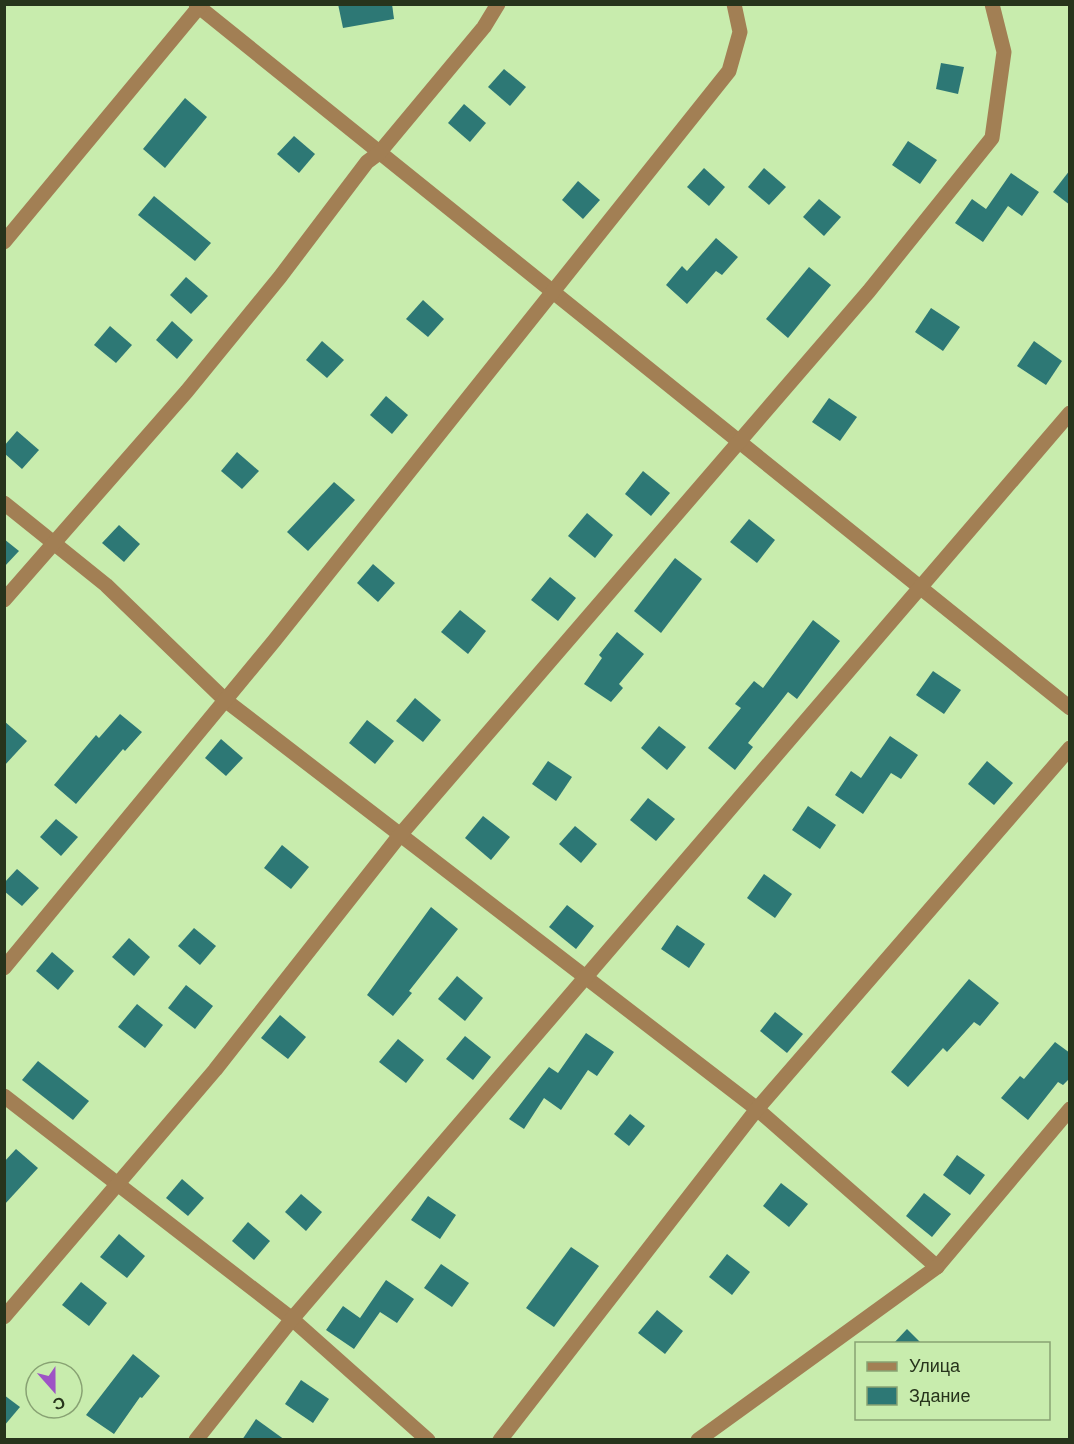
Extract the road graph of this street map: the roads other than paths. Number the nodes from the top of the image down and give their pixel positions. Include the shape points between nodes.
1 (498, 4) edge
2 (734, 4) edge
3 (992, 4) edge
4 (199, 5) edge
5 (379, 153) junction
6 (4, 242) edge
7 (555, 291) junction
8 (1070, 412) edge
9 (740, 441) junction
10 (4, 503) edge
11 (52, 544) junction
12 (920, 587) junction
13 (4, 600) edge
14 (225, 700) junction
15 (1070, 708) edge
16 (1070, 748) edge
17 (400, 835) junction
18 (4, 968) edge
19 (585, 977) junction
20 (4, 1096) edge
21 (757, 1109) junction
22 (1070, 1109) edge
23 (117, 1184) junction
24 (937, 1266) junction
25 (4, 1317) edge
26 (292, 1319) junction
27 (196, 1440) edge
28 (428, 1440) edge
29 (500, 1440) edge
30 (698, 1440) edge

1 - 5 street via 484,27
2 - 7 street via 740,32 729,71
3 - 9 street via 1004,52 992,138 869,291
4 - 5 street
4 - 6 street
5 - 7 street
5 - 11 street via 367,162 187,391
7 - 9 street
7 - 14 street
8 - 12 street
9 - 12 street
9 - 17 street
10 - 11 street
11 - 13 street
11 - 14 street via 106,585
12 - 15 street
12 - 19 street
14 - 17 street
14 - 18 street
16 - 21 street
17 - 19 street
17 - 23 street via 215,1070
19 - 21 street
19 - 26 street
20 - 23 street
21 - 24 street
21 - 29 street
22 - 24 street
23 - 25 street
23 - 26 street
24 - 30 street
26 - 27 street
26 - 28 street

